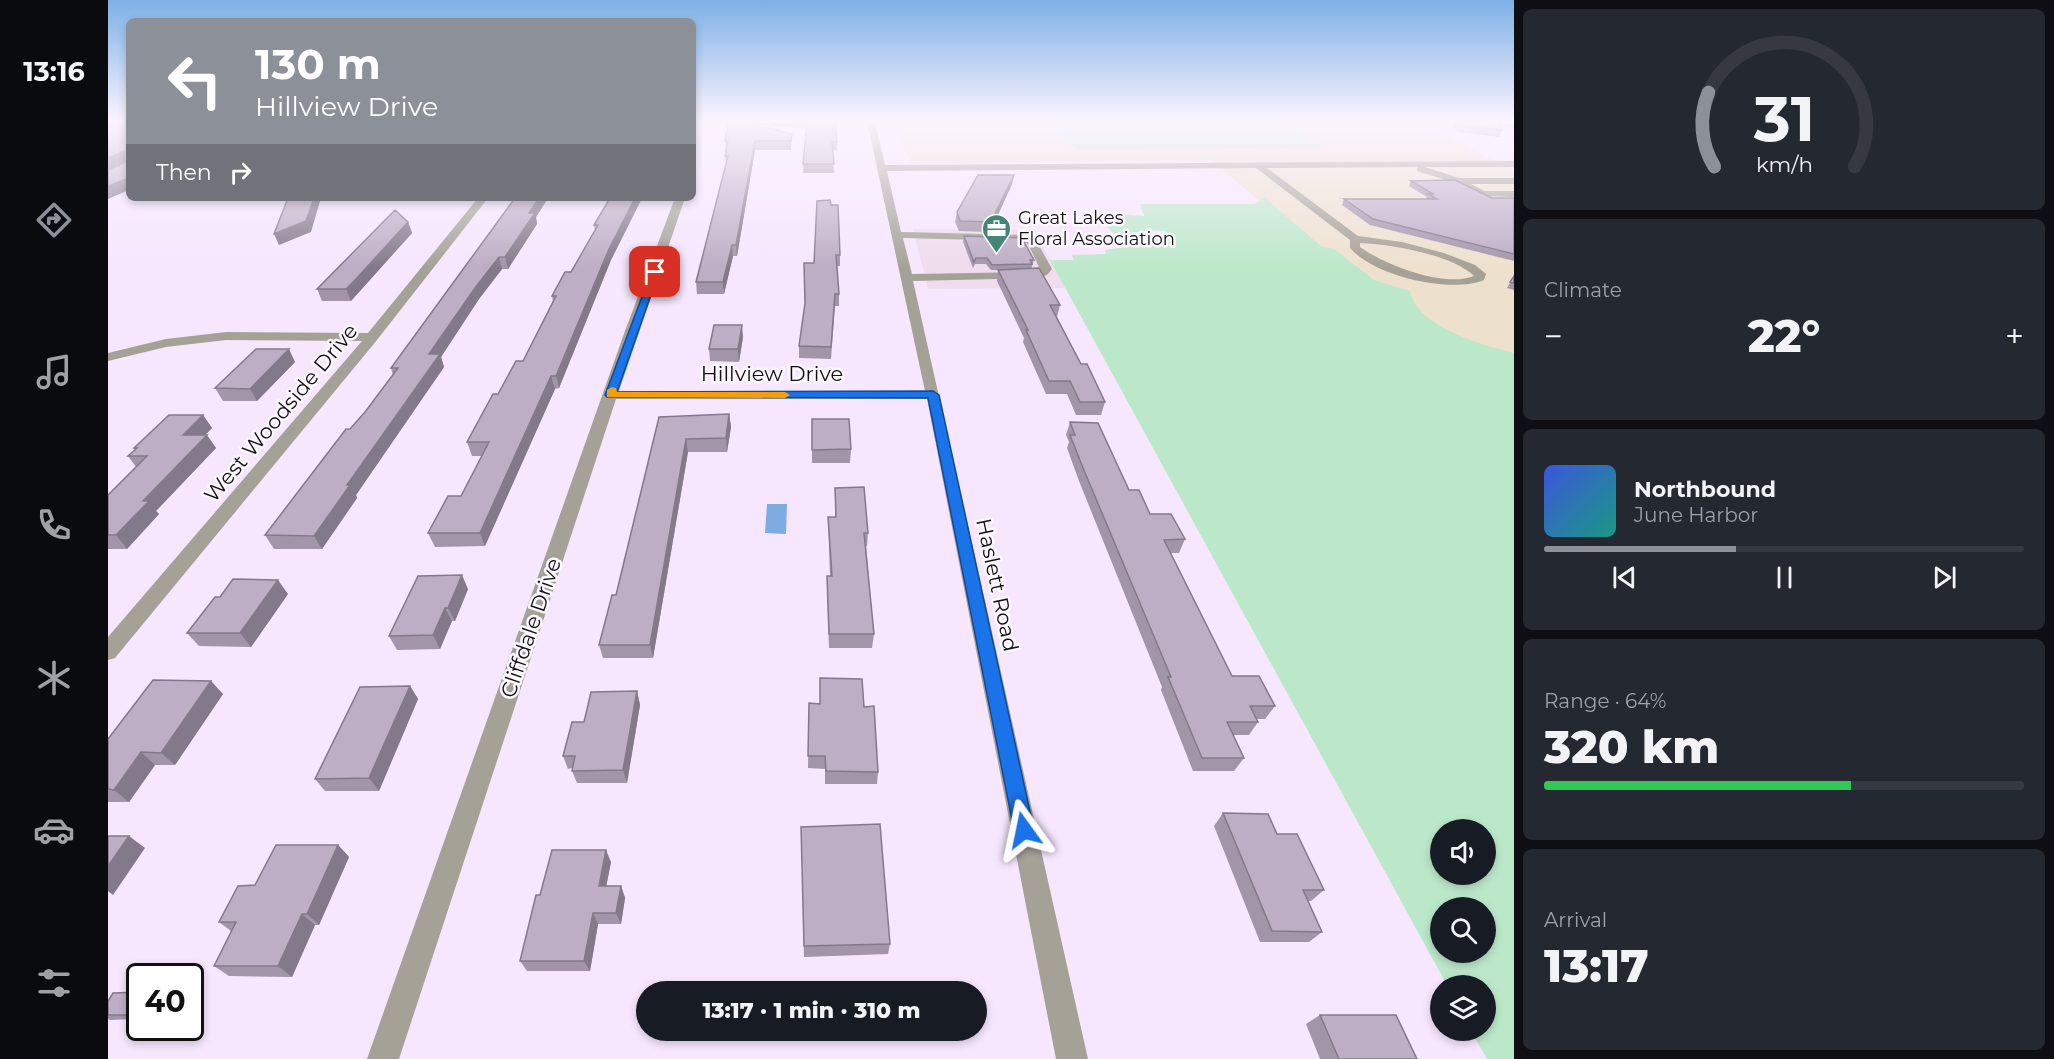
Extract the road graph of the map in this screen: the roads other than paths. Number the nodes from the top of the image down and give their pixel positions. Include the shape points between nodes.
1 (884, 170) edge
2 (1265, 170) edge
3 (1425, 170) edge
4 (1459, 181) junction
5 (1514, 181) edge
6 (1514, 194) edge
7 (481, 201) edge
8 (679, 201) edge
9 (898, 235) junction
10 (1356, 239) junction
11 (908, 278) junction
12 (372, 337) junction
13 (108, 357) edge
14 (611, 395) junction
15 (933, 395) junction
16 (108, 652) edge
17 (383, 1059) edge
18 (1072, 1059) edge

1 - 9 street, Haslett Road
2 - 10 street
3 - 4 street
4 - 5 street
4 - 6 street via 1483,194
7 - 12 street, West Woodside Drive
8 - 14 street, Cliffdale Drive
9 - 11 street, Haslett Road
9 - 11 street via 1024,238 1032,242 1046,269 1034,275
10 - 10 street via 1354,246 1359,252 1383,266 1448,283 1480,278 1475,269 1458,261 1373,239
11 - 15 street, Haslett Road
12 - 13 street via 226,336 166,343
12 - 16 street, West Woodside Drive
14 - 15 street, Hillview Drive
14 - 17 street, Cliffdale Drive
15 - 18 street, Haslett Road

